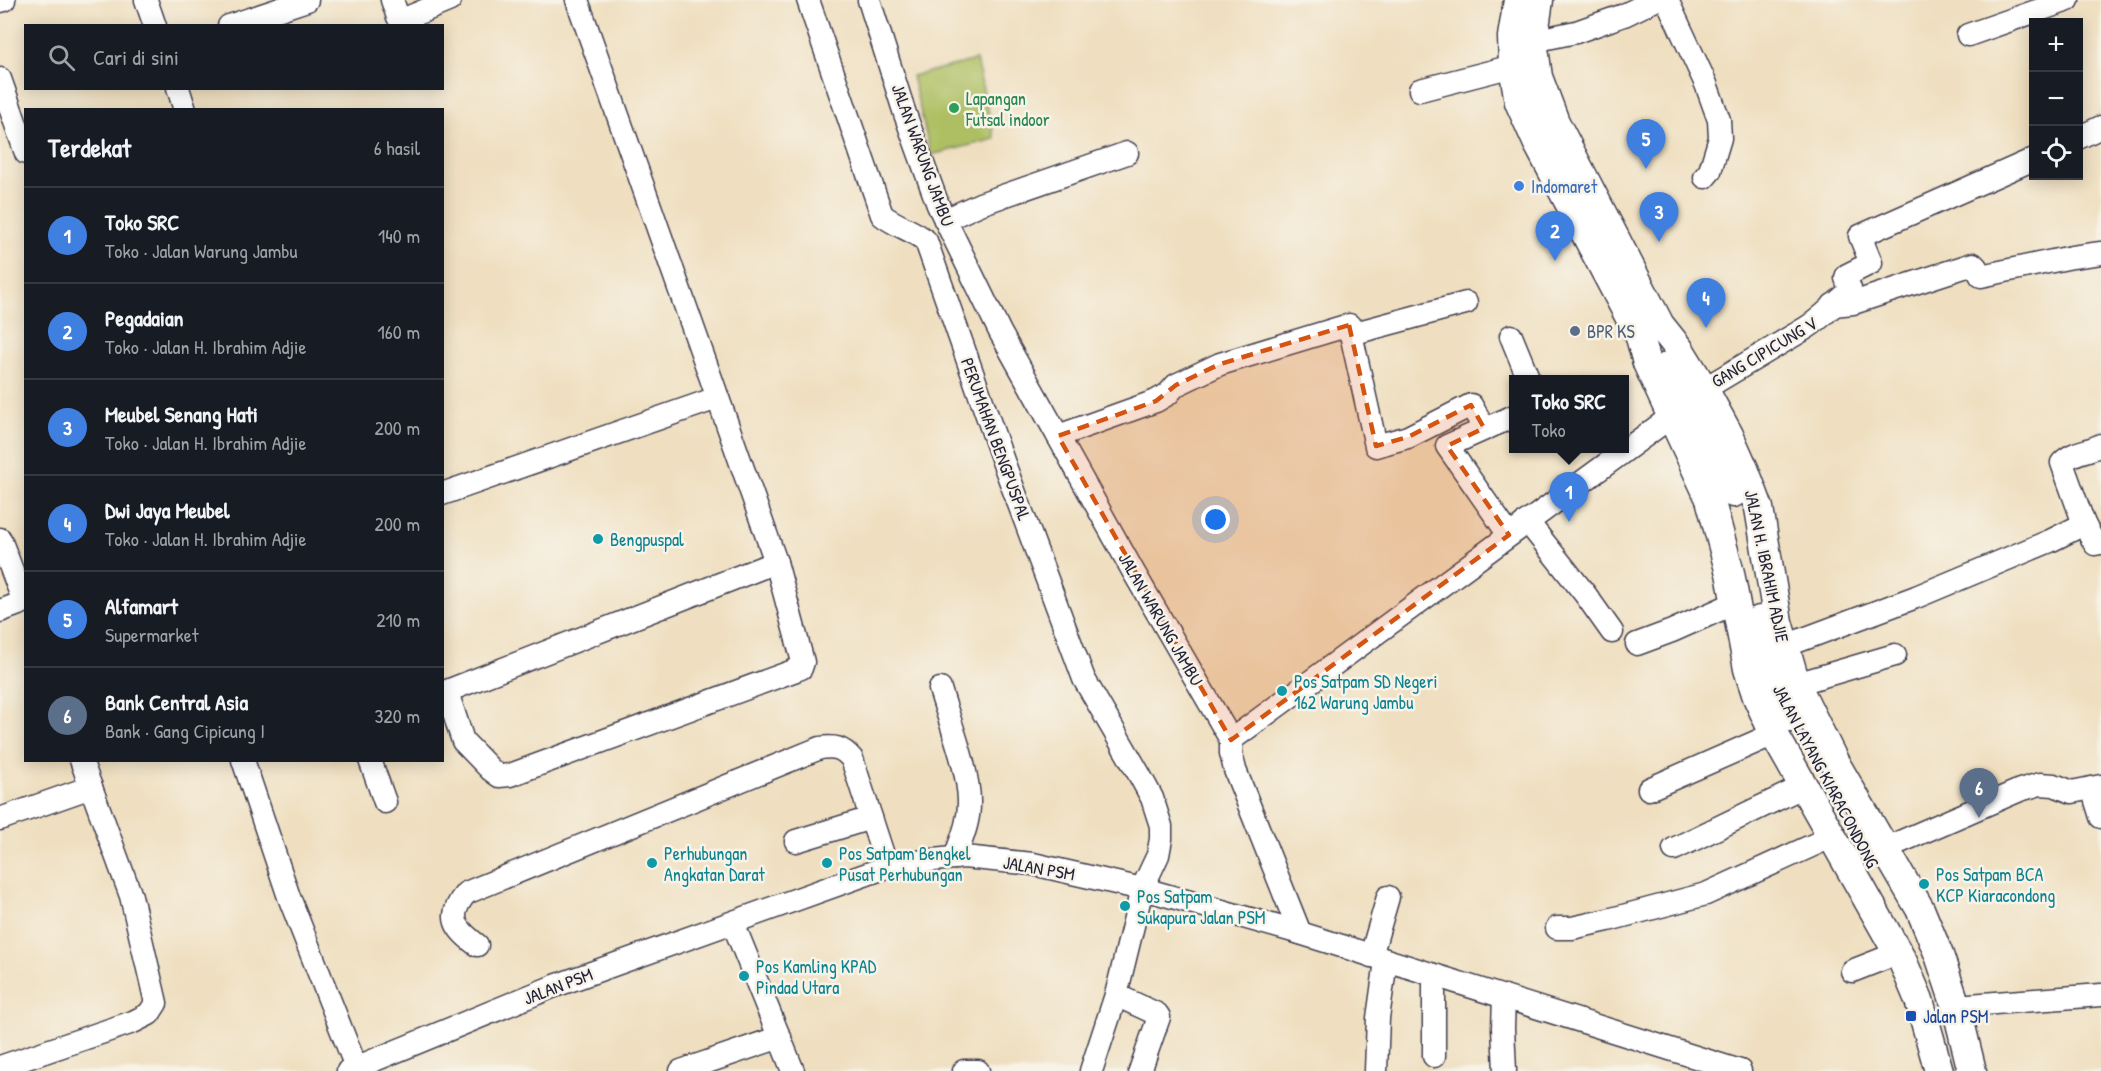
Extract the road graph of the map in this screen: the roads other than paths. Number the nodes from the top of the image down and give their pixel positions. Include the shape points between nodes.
1 (146, 0) edge
2 (307, 0) edge
3 (392, 0) edge
4 (450, 0) edge
5 (577, 0) edge
6 (808, 0) edge
7 (869, 0) edge
8 (1518, 0) edge
9 (1539, 0) edge
10 (1655, 0) edge
11 (1667, 0) edge
12 (2068, 0) edge
13 (154, 24) edge
14 (235, 24) edge
15 (1968, 35) dead end
16 (1533, 41) junction
17 (1513, 66) junction
18 (0, 79) edge
19 (179, 90) edge
20 (1420, 90) dead end
21 (184, 108) edge
22 (2101, 127) edge
23 (2083, 136) edge
24 (24, 147) edge
25 (1127, 153) dead end
26 (2029, 161) edge
27 (1705, 177) dead end
28 (945, 220) junction
29 (2101, 253) edge
30 (1466, 303) dead end
31 (1830, 308) junction
32 (1351, 334) junction
33 (1651, 334) junction
34 (1511, 336) dead end
35 (1527, 375) edge
36 (1704, 389) junction
37 (717, 398) junction
38 (1672, 416) junction
39 (1509, 418) edge
40 (1484, 428) junction
41 (1058, 436) junction
42 (2101, 446) edge
43 (1629, 447) edge
44 (1621, 453) edge
45 (444, 493) edge
46 (1527, 521) junction
47 (2084, 524) junction
48 (1509, 535) junction
49 (0, 539) edge
50 (2101, 543) edge
51 (776, 562) junction
52 (24, 601) edge
53 (1735, 603) junction
54 (24, 604) edge
55 (0, 611) edge
56 (1612, 632) dead end
57 (1637, 644) dead end
58 (1785, 646) junction
59 (1895, 655) dead end
60 (1797, 684) junction
61 (940, 689) dead end
62 (445, 692) edge
63 (1774, 734) junction
64 (1231, 740) junction
65 (82, 762) edge
66 (244, 762) edge
67 (371, 762) edge
68 (1804, 786) junction
69 (91, 787) junction
70 (2096, 787) edge
71 (1649, 789) dead end
72 (385, 802) dead end
73 (2101, 817) edge
74 (871, 818) junction
75 (0, 819) edge
76 (1833, 836) junction
77 (796, 841) dead end
78 (1886, 848) junction
79 (1674, 849) dead end
80 (955, 858) junction
81 (887, 867) junction
82 (1142, 889) junction
83 (1388, 897) dead end
84 (733, 923) junction
85 (1557, 928) dead end
86 (1300, 933) junction
87 (477, 945) dead end
88 (1898, 953) junction
89 (1378, 959) junction
90 (1852, 971) dead end
91 (1434, 975) junction
92 (1116, 995) junction
93 (2101, 995) edge
94 (1504, 997) junction
95 (1956, 1006) junction
96 (780, 1037) junction
97 (1434, 1056) dead end
98 (0, 1067) edge
99 (362, 1068) edge
100 (681, 1071) edge
101 (793, 1071) edge
102 (964, 1071) edge
103 (978, 1071) edge
104 (1091, 1071) edge
105 (1140, 1071) edge
106 (1376, 1071) edge
107 (1505, 1071) edge
108 (1740, 1071) edge
109 (1939, 1071) edge
110 (1958, 1071) edge
111 (1972, 1071) edge

1 - 13 street
2 - 14 street
3 - 4 street via 402,20
5 - 37 street
6 - 82 street, PERUMAHAN BENGPUSPAL via 882,215 926,241 1084,679 1152,798 1161,839
7 - 28 street, JALAN WARUNG JAMBU via 905,114
8 - 17 main road, JALAN H. IBRAHIM ADJIE via 1512,37
9 - 16 main road, JALAN H. IBRAHIM ADJIE
10 - 16 street via 1576,32
11 - 27 street via 1719,120 1720,138
12 - 15 street
16 - 33 main road, JALAN H. IBRAHIM ADJIE via 1538,77 1555,122
17 - 20 street
17 - 33 main road, JALAN H. IBRAHIM ADJIE via 1519,102 1537,142
18 - 24 street
19 - 21 street
22 - 23 street
25 - 28 street
26 - 31 street, GANG CIPICUNG V via 1860,236 1871,263 1848,275 1850,291
28 - 41 street, JALAN WARUNG JAMBU via 1000,333
29 - 31 street via 1981,276 1973,264
30 - 32 street
31 - 36 street, GANG CIPICUNG V via 1820,320 1792,338
32 - 40 street via 1376,446 1408,437 1471,405
32 - 41 street via 1349,325 1220,364 1176,385 1156,401
33 - 36 main road, JALAN H. IBRAHIM ADJIE via 1680,350
33 - 38 main road, JALAN H. IBRAHIM ADJIE via 1647,363
33 - 110 main road, JALAN LAYANG KIARACONDONG via 1726,475 1738,507 1770,672 1925,964
34 - 35 street
36 - 58 main road, JALAN H. IBRAHIM ADJIE via 1729,435 1759,508
37 - 45 street
37 - 51 street
38 - 43 street
38 - 53 main road, JALAN H. IBRAHIM ADJIE via 1710,499
39 - 40 street
40 - 48 street via 1447,446
41 - 64 street, JALAN WARUNG JAMBU
42 - 47 street via 2082,451 2062,463
44 - 46 street
46 - 48 street
46 - 56 street
47 - 50 street via 2095,544
47 - 58 street via 1916,597
48 - 64 street
49 - 52 street
51 - 62 street
51 - 62 street via 803,662 796,670 499,776 463,741
53 - 57 street
53 - 63 main road, JALAN H. IBRAHIM ADJIE via 1752,686
54 - 55 street
58 - 60 main road, JALAN H. IBRAHIM ADJIE
59 - 60 street
60 - 78 main road, JALAN H. IBRAHIM ADJIE via 1834,761
61 - 80 street via 968,783 966,825
63 - 68 main road, JALAN H. IBRAHIM ADJIE
63 - 71 street
64 - 86 street via 1235,770
65 - 69 street
66 - 99 street via 289,897
67 - 72 street
68 - 76 main road, JALAN H. IBRAHIM ADJIE
68 - 79 street
69 - 75 street
69 - 98 street via 131,896 156,1004 149,1014 133,1022
70 - 73 street
70 - 78 street via 2072,792 2040,784
74 - 77 street
74 - 81 street
74 - 87 street via 852,759 845,750 820,748 466,893 454,912 455,922
76 - 85 street via 1706,894 1608,920
76 - 88 main road, JALAN H. IBRAHIM ADJIE
78 - 95 main road, JALAN H. IBRAHIM ADJIE via 1920,909
80 - 81 street, JALAN PSM
80 - 82 street, JALAN PSM via 1033,864
81 - 84 street, JALAN PSM
82 - 86 street, JALAN PSM
82 - 92 street, PERUMAHAN BENGPUSPAL
83 - 89 street
84 - 96 street
84 - 99 street, JALAN PSM via 552,987
86 - 89 street, JALAN PSM
88 - 90 street
88 - 109 main road, JALAN H. IBRAHIM ADJIE via 1919,1000
89 - 91 street, JALAN PSM
89 - 106 street
91 - 94 street, JALAN PSM
91 - 97 street
92 - 104 street, PERUMAHAN BENGPUSPAL
92 - 105 street via 1159,1017
93 - 95 street
94 - 107 street
94 - 108 street, JALAN PSM
95 - 111 main road, JALAN H. IBRAHIM ADJIE
96 - 100 street
96 - 101 street
102 - 103 street

